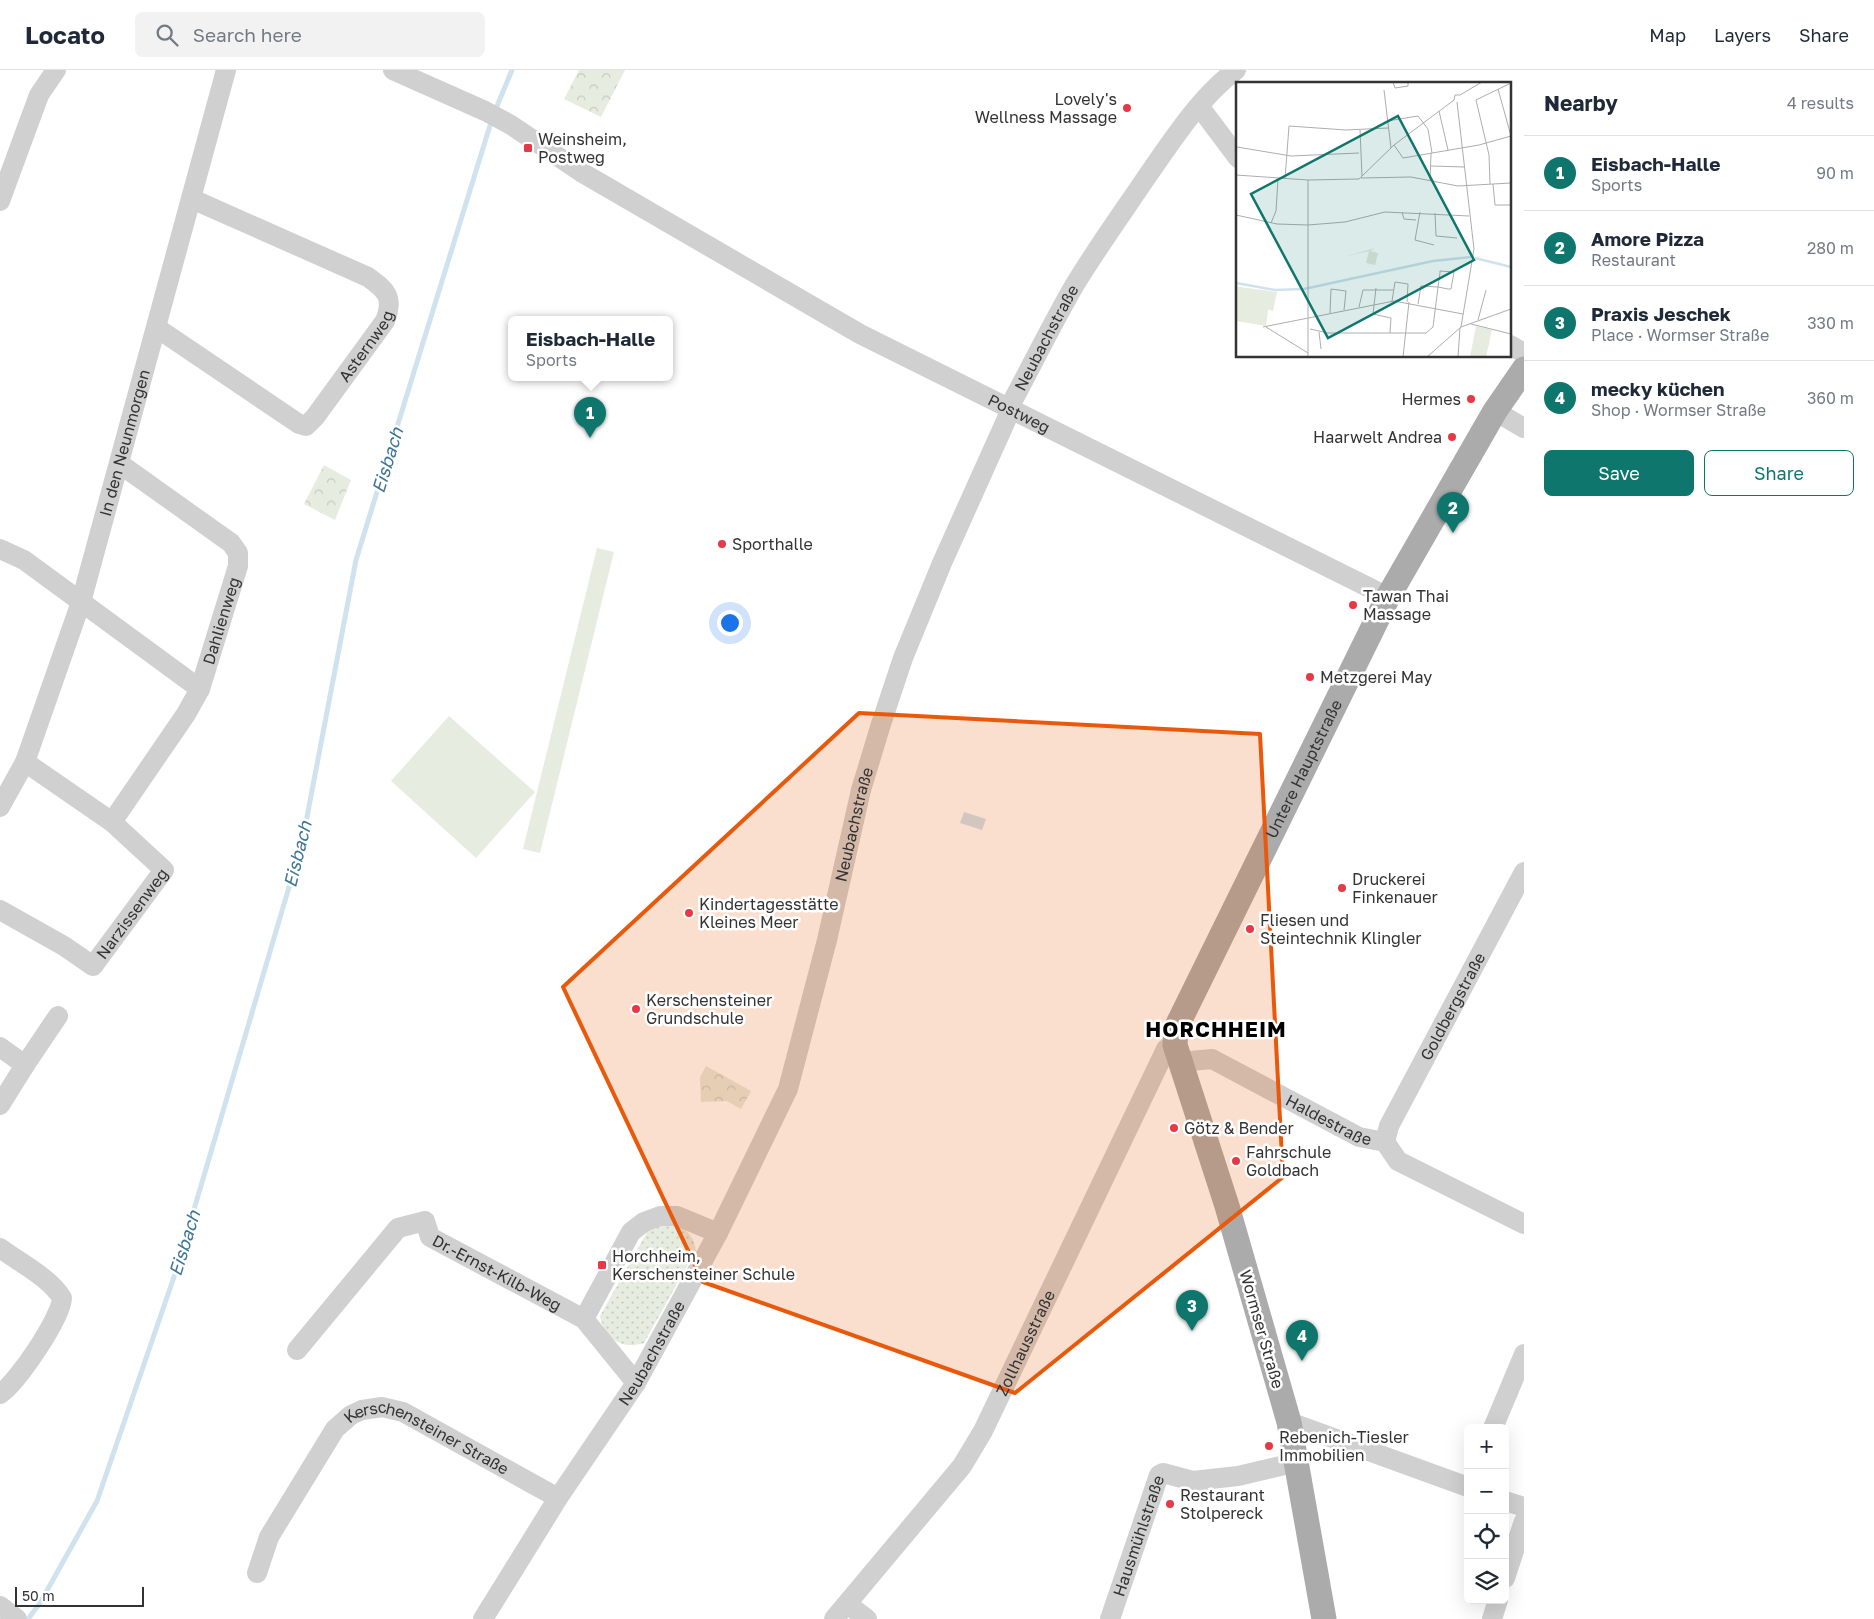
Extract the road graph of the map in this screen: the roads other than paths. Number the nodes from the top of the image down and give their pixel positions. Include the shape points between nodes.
1 (56, 70) edge
2 (226, 70) edge
3 (393, 70) edge
4 (1236, 70) edge
5 (1199, 106) junction
6 (1236, 155) edge
7 (192, 199) junction
8 (0, 201) edge
9 (157, 328) junction
10 (1512, 346) edge
11 (1524, 353) edge
12 (1524, 369) edge
13 (1009, 410) junction
14 (1495, 411) junction
15 (1524, 428) edge
16 (120, 464) junction
17 (0, 549) edge
18 (1388, 597) junction
19 (80, 602) junction
20 (200, 689) junction
21 (24, 762) junction
22 (0, 807) edge
23 (112, 822) junction
24 (1524, 872) edge
25 (0, 910) edge
26 (58, 1016) dead end
27 (0, 1047) edge
28 (1177, 1053) junction
29 (25, 1065) junction
30 (0, 1105) edge
31 (1384, 1142) junction
32 (1524, 1224) edge
33 (718, 1233) junction
34 (0, 1248) edge
35 (584, 1319) junction
36 (297, 1350) dead end
37 (1524, 1354) edge
38 (636, 1383) junction
39 (0, 1394) edge
40 (1289, 1422) junction
41 (1495, 1424) edge
42 (1298, 1462) junction
43 (1464, 1486) edge
44 (558, 1498) junction
45 (1509, 1502) edge
46 (1524, 1507) edge
47 (1524, 1521) edge
48 (1509, 1566) edge
49 (257, 1573) dead end
50 (1497, 1604) edge
51 (841, 1611) edge
52 (483, 1619) edge
53 (867, 1619) edge
54 (1110, 1619) edge
55 (1324, 1619) edge
56 (1492, 1619) edge

1 - 8 street via 39,95
2 - 7 street, In den Neunmorgen
3 - 13 street, Postweg via 511,125 581,172 860,334
4 - 5 street, Neubachstraße via 1218,84
5 - 6 street
5 - 13 street, Neubachstraße via 1096,251
7 - 9 street, In den Neunmorgen
7 - 9 street, Asternweg via 368,277 386,292 390,307 385,321 306,426
9 - 16 street, In den Neunmorgen
10 - 11 street
12 - 14 main road, Untere Hauptstraße
13 - 18 street, Postweg
13 - 33 street, Neubachstraße via 906,650 881,724 861,790 827,940 788,1089
14 - 15 street
14 - 18 main road, Untere Hauptstraße
16 - 19 street, In den Neunmorgen
16 - 20 street, Dahlienweg via 231,543 238,553 238,566
17 - 19 street, Dahlienweg via 24,560
18 - 28 main road, Untere Hauptstraße via 1176,1028
19 - 20 street, Dahlienweg
19 - 21 street, In den Neunmorgen
20 - 23 street
21 - 22 street, In den Neunmorgen
21 - 23 street, Narzissenweg
23 - 25 street, Narzissenweg via 164,870 93,966
24 - 31 street, Goldbergstraße via 1389,1126
26 - 29 street
27 - 29 street
28 - 31 street, Haldestraße via 1212,1059 1359,1137
28 - 40 main road, Wormser Straße via 1227,1206
28 - 51 street, Zollhausstraße via 1166,1049 983,1431 962,1466
29 - 30 street
31 - 32 street, Haldestraße via 1398,1161
33 - 35 street via 677,1216 660,1216 644,1222 631,1232
33 - 38 street, Neubachstraße
34 - 39 street via 57,1290 62,1298 57,1318 11,1384
35 - 36 street, Dr.-Ernst-Kilb-Weg via 430,1237 425,1221 398,1228
35 - 38 street, Dr.-Ernst-Kilb-Weg
37 - 41 street
38 - 44 street, Neubachstraße
40 - 42 main road, Wormser Straße
40 - 43 street
42 - 54 street, Hausmühlstraße via 1211,1480 1193,1481 1159,1475
42 - 55 main road, Wormser Straße
44 - 49 street, Kerschensteiner Straße via 403,1412 382,1407 362,1410 335,1429 269,1536
44 - 52 street, Neubachstraße
45 - 46 street
47 - 48 street
50 - 56 street
51 - 53 street

